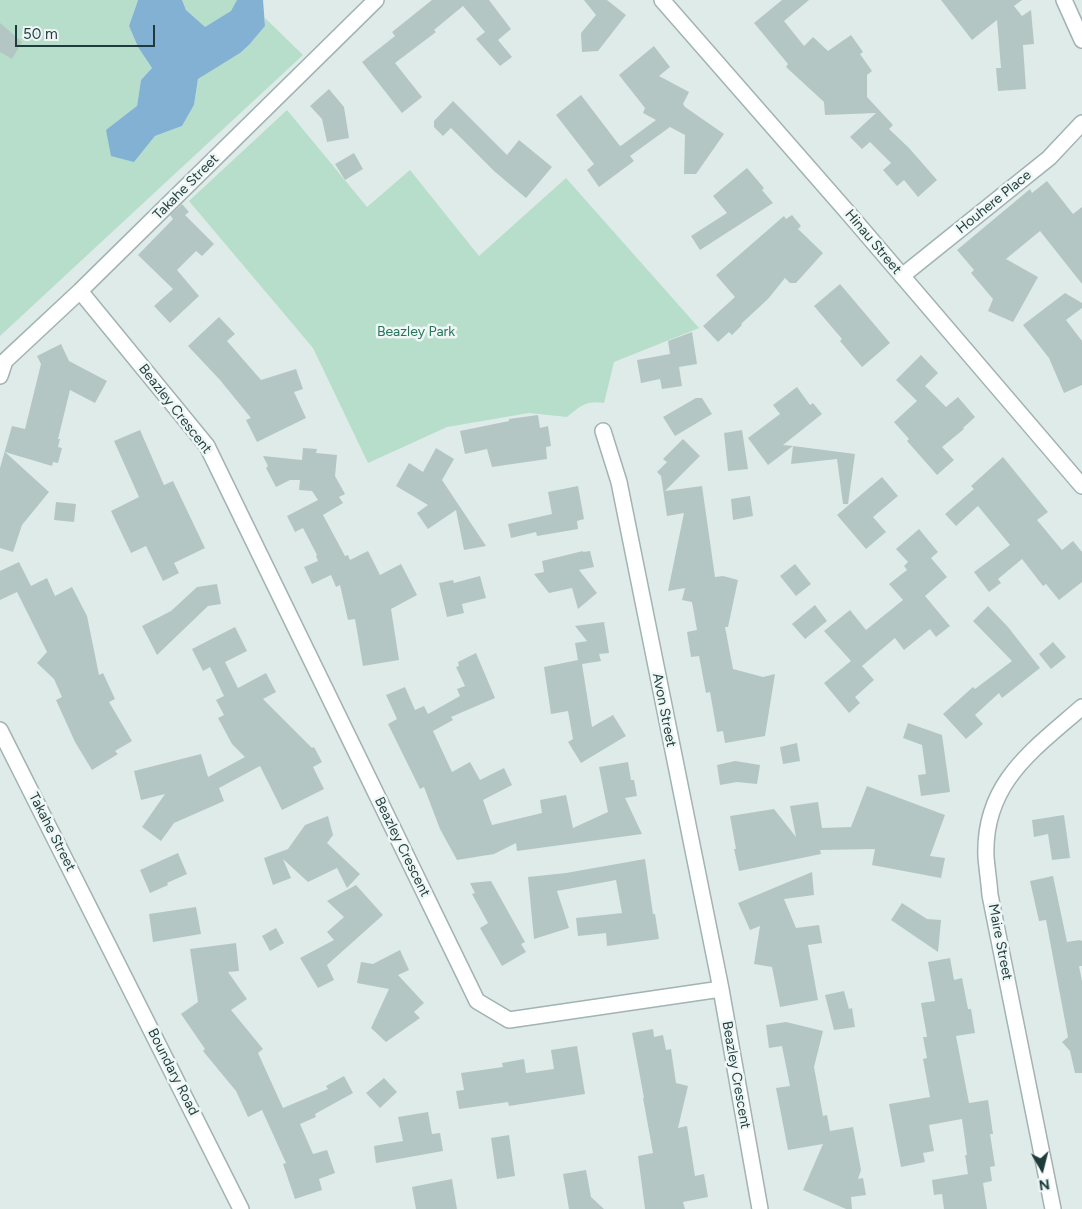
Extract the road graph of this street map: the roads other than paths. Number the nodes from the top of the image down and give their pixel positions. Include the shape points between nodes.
1 (376, 0) edge
2 (662, 0) edge
3 (1064, 0) edge
4 (1082, 40) edge
5 (1082, 123) edge
6 (902, 276) junction
7 (80, 291) junction
8 (0, 376) edge
9 (603, 432) dead end
10 (1082, 486) edge
11 (1082, 707) edge
12 (0, 730) edge
13 (104, 934) joint
14 (721, 989) junction
15 (241, 1209) edge
16 (760, 1209) edge
17 (1053, 1209) edge

1 - 7 street, Takahe Street
2 - 6 street, Hinau Street
3 - 4 street
5 - 6 street, Houhere Place via 1049,158
6 - 10 street, Hinau Street
7 - 8 street, Takahe Street via 5,361
7 - 14 street, Beazley Crescent via 207,446 477,1001 509,1020
9 - 14 street, Avon Street via 619,482
11 - 17 street, Maire Street via 1024,758 1007,779 995,804 986,856 990,895
12 - 13 street, Takahe Street
13 - 15 street, Boundary Road
14 - 16 street, Beazley Crescent

